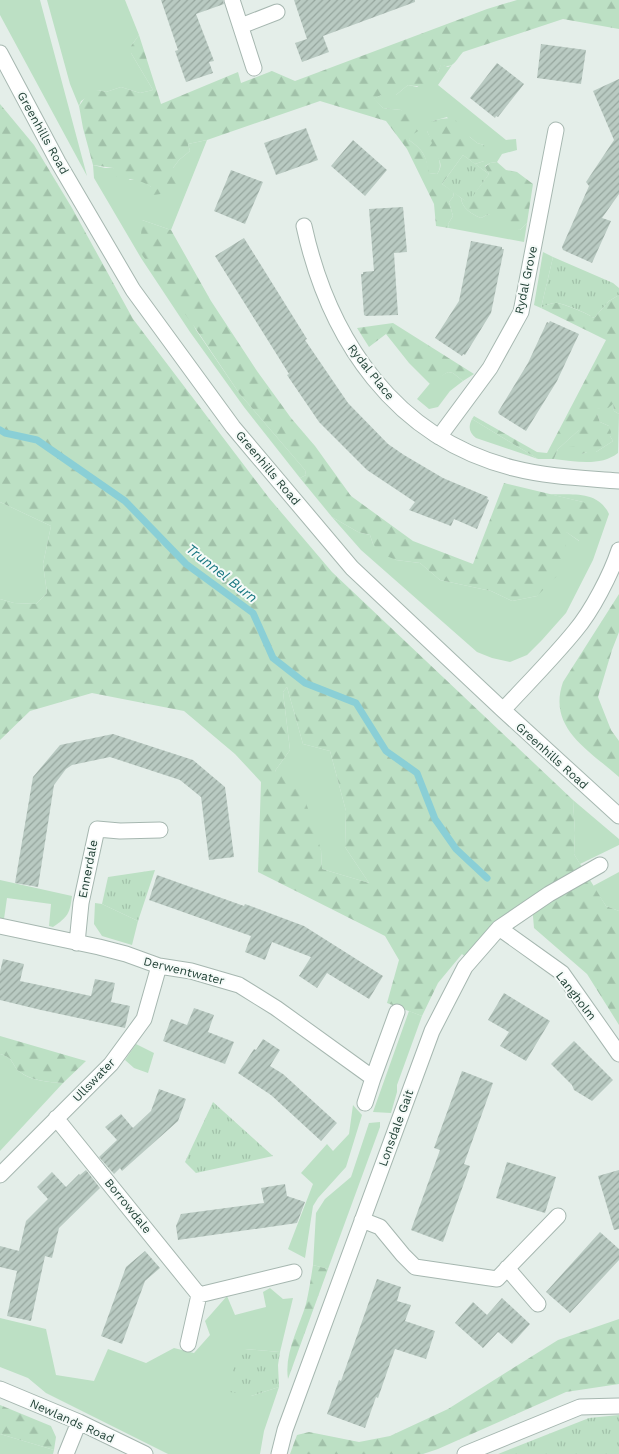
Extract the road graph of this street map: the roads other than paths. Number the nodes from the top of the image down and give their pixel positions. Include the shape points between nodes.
1 (232, 0) edge
2 (277, 12) dead end
3 (241, 26) junction
4 (0, 53) edge
5 (254, 68) dead end
6 (556, 130) dead end
7 (304, 226) dead end
8 (439, 437) junction
9 (619, 481) edge
10 (619, 550) edge
11 (503, 710) junction
12 (619, 816) edge
13 (160, 830) dead end
14 (600, 865) dead end
15 (0, 926) edge
16 (499, 928) junction
17 (77, 943) junction
18 (159, 966) junction
19 (397, 1012) dead end
20 (619, 1054) edge
21 (374, 1078) junction
22 (365, 1103) dead end
23 (56, 1118) junction
24 (0, 1175) edge
25 (558, 1216) dead end
26 (362, 1220) junction
27 (507, 1268) junction
28 (294, 1272) dead end
29 (199, 1295) junction
30 (538, 1304) dead end
31 (188, 1344) dead end
32 (0, 1389) edge
33 (619, 1406) edge
34 (79, 1422) junction
35 (66, 1454) edge
36 (145, 1454) edge
37 (279, 1454) edge
38 (465, 1454) edge

1 - 3 street
2 - 3 street
3 - 5 street
4 - 11 street, Greenhills Road via 132,290 233,427 352,568
6 - 8 street, Rydal Grove via 521,312 490,368
7 - 8 street, Rydal Place via 322,288 360,363 396,404
8 - 9 street, Rydal Place via 476,456 512,468 547,476
10 - 11 street via 604,584 576,630
11 - 12 street, Greenhills Road
13 - 17 street, Ennerdale via 96,829
14 - 16 street, Lonsdale Gait
15 - 17 street, Derwentwater
16 - 20 street, Langholm via 562,973
16 - 26 street, Lonsdale Gait via 465,967 432,1030
17 - 18 street, Derwentwater via 126,954
18 - 21 street, Derwentwater via 191,971 238,985
18 - 23 street, Ullswater via 144,1019 111,1064
19 - 21 street
21 - 22 street
23 - 24 street, Ullswater
23 - 29 street, Borrowdale
25 - 27 street
26 - 27 street via 380,1227 415,1267 497,1279
26 - 37 street, Lonsdale Gait
27 - 30 street
28 - 29 street
29 - 31 street
32 - 34 street, Newlands Road
33 - 38 street via 580,1407
34 - 35 street
34 - 36 street, Newlands Road

